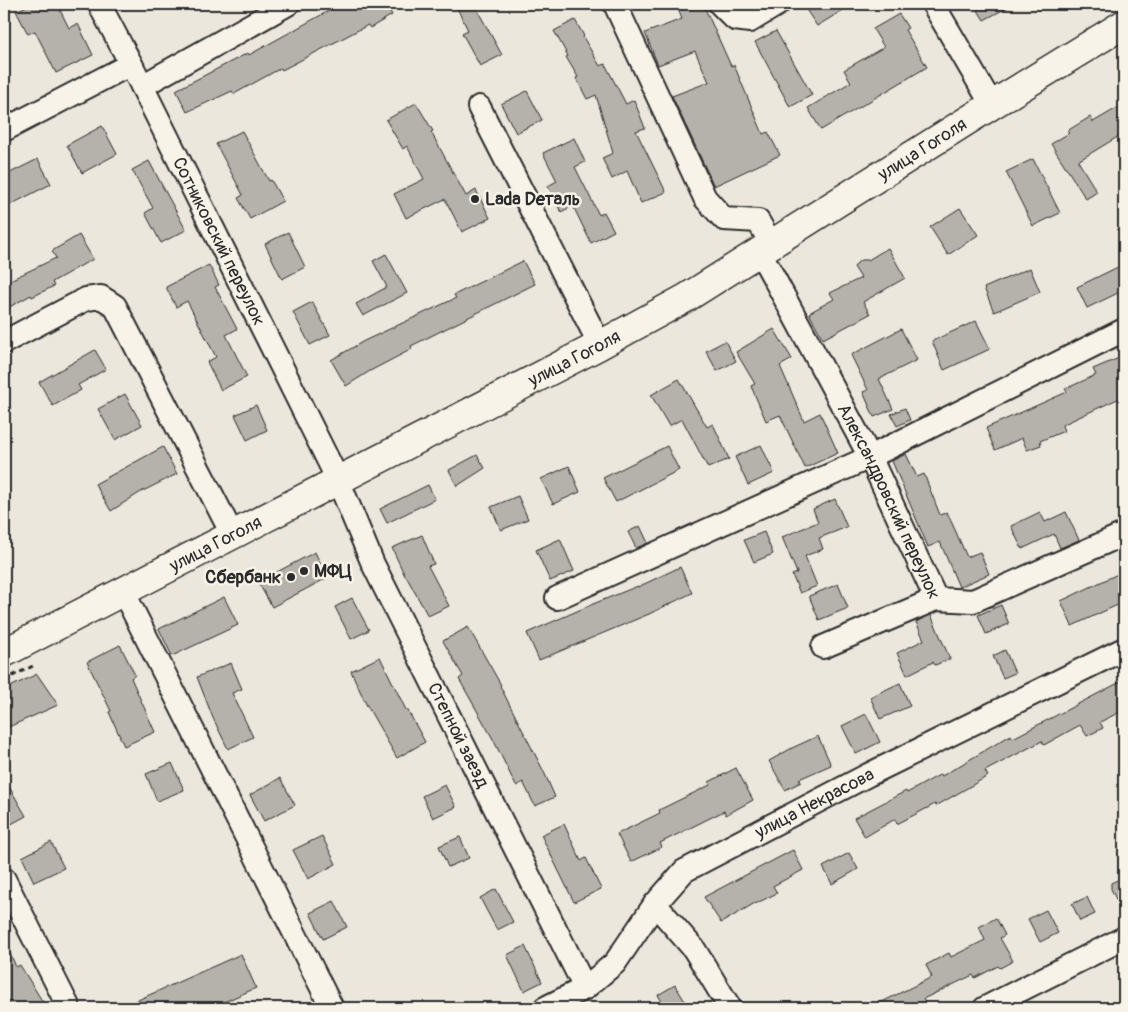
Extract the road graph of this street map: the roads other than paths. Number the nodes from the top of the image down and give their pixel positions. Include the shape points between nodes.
1 (99, 4) edge
2 (288, 4) edge
3 (615, 4) edge
4 (720, 4) edge
5 (778, 4) edge
6 (933, 4) edge
7 (1124, 24) edge
8 (131, 64) junction
9 (142, 86) junction
10 (992, 105) junction
11 (478, 107) dead end
12 (4, 130) edge
13 (766, 249) junction
14 (1124, 330) edge
15 (4, 342) edge
16 (600, 344) junction
17 (870, 457) junction
18 (338, 480) junction
19 (232, 534) junction
20 (1124, 534) edge
21 (123, 591) junction
22 (556, 598) dead end
23 (936, 599) junction
24 (823, 647) dead end
25 (1124, 649) edge
26 (4, 653) edge
27 (4, 879) edge
28 (655, 904) junction
29 (1124, 938) edge
30 (585, 988) junction
31 (69, 1008) edge
32 (332, 1008) edge
33 (545, 1008) edge
34 (730, 1008) edge
35 (985, 1008) edge

1 - 8 street, Сотниковский переулок
2 - 9 street
3 - 13 street, Александровский переулок via 705,198 724,219 758,221
4 - 5 street via 735,19 750,21
6 - 10 street
7 - 10 main road, улица Гоголя
8 - 9 street, Сотниковский переулок
8 - 12 street
9 - 18 street, Сотниковский переулок
10 - 13 main road, улица Гоголя
11 - 16 street
13 - 16 main road, улица Гоголя via 686,298
13 - 17 street, Александровский переулок
14 - 17 street
15 - 19 street via 86,299 102,296 115,306
16 - 18 main road, улица Гоголя
17 - 22 street
17 - 23 street, Александровский переулок
18 - 19 main road, улица Гоголя
18 - 30 street, Степной заезд via 373,564
19 - 21 main road, улица Гоголя
20 - 23 street, Александровский переулок via 973,601
21 - 26 main road, улица Гоголя
21 - 32 street
23 - 24 street
25 - 28 street, улица Некрасова via 868,775 684,871
27 - 31 street
28 - 30 street, улица Некрасова via 616,963
28 - 34 street via 694,949
29 - 35 street
30 - 33 street, улица Некрасова

